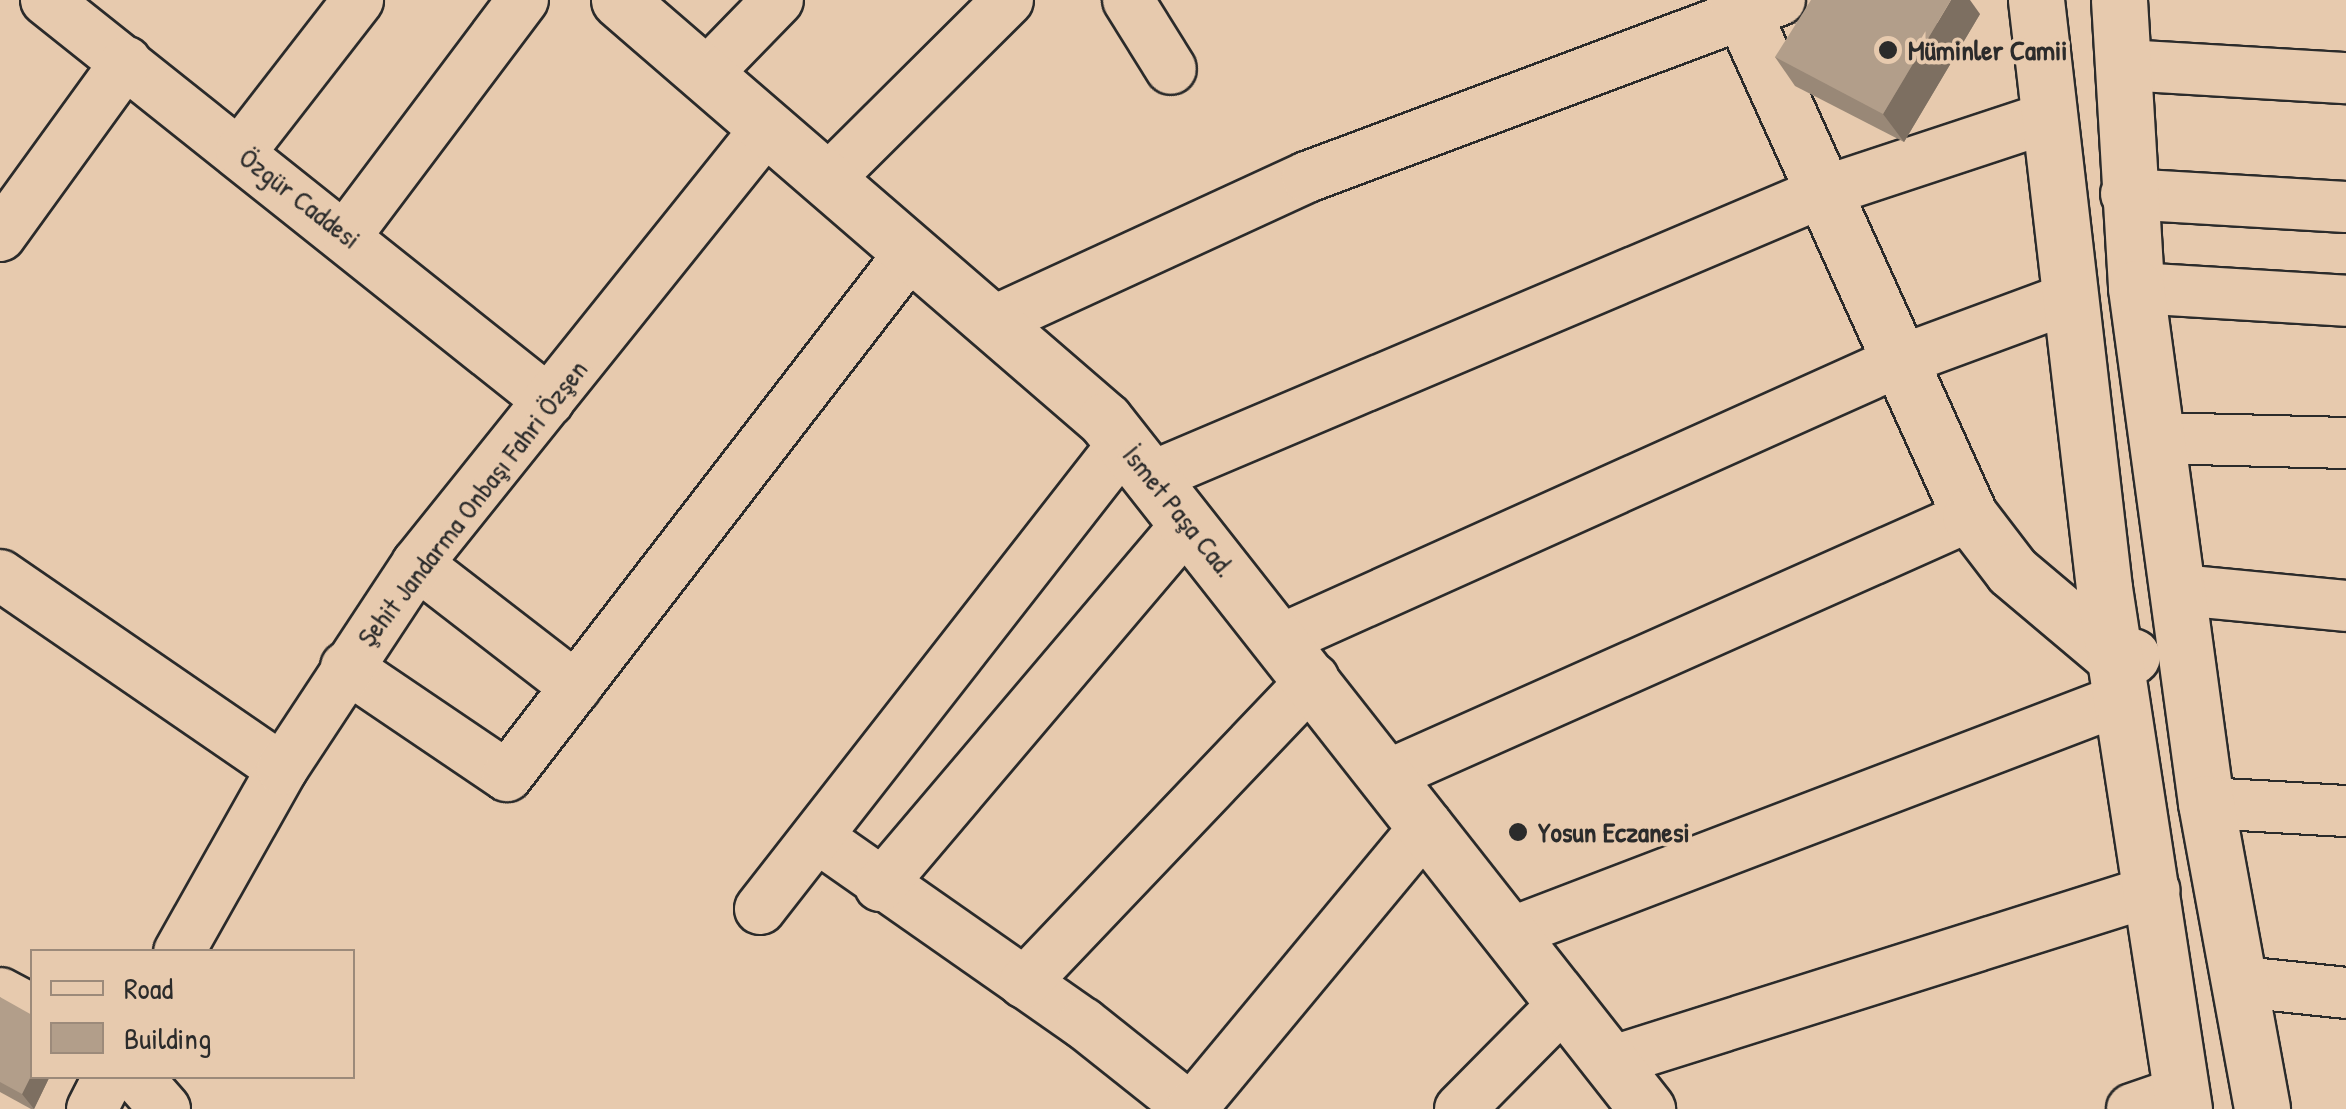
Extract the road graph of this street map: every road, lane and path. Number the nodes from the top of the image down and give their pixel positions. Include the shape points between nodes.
1 (46, 0) edge
2 (358, 0) edge
3 (523, 0) edge
4 (619, 0) edge
5 (778, 0) edge
6 (1008, 0) edge
7 (1128, 0) edge
8 (2036, 0) edge
9 (2119, 0) edge
10 (1754, 5) edge
11 (126, 62) junction
12 (2124, 65) junction
13 (1171, 69) dead end
14 (704, 76) junction
15 (2346, 78) edge
16 (2047, 118) junction
17 (766, 129) junction
18 (241, 151) junction
19 (827, 180) junction
20 (1823, 192) junction
21 (2126, 194) junction
22 (2346, 208) edge
23 (346, 234) junction
24 (0, 236) edge
25 (910, 252) junction
26 (2136, 288) junction
27 (2066, 298) junction
28 (2346, 301) edge
29 (992, 322) junction
30 (1902, 360) junction
31 (549, 401) junction
32 (2156, 438) junction
33 (2346, 443) edge
34 (1138, 460) junction
35 (1970, 516) junction
36 (1188, 523) junction
37 (418, 564) junction
38 (0, 575) edge
39 (2104, 588) junction
40 (2181, 590) junction
41 (2051, 604) junction
42 (2346, 606) edge
43 (2190, 655) junction
44 (1298, 659) junction
45 (346, 667) junction
46 (2118, 678) junction
47 (576, 687) junction
48 (282, 768) junction
49 (1388, 775) junction
50 (2206, 803) junction
51 (2346, 811) edge
52 (1427, 825) junction
53 (817, 837) junction
54 (880, 886) junction
55 (2155, 890) junction
56 (760, 909) dead end
57 (1510, 933) junction
58 (181, 949) edge
59 (2242, 982) junction
60 (1024, 983) junction
61 (0, 992) edge
62 (2346, 992) edge
63 (1565, 1003) junction
64 (30, 1009) edge
65 (1610, 1062) junction
66 (107, 1079) edge
67 (139, 1079) edge
68 (2166, 1103) edge
69 (92, 1109) edge
70 (165, 1109) edge
71 (1460, 1109) edge
72 (1647, 1109) edge
73 (2262, 1109) edge

1 - 11 street, Özgür Caddesi
2 - 18 street
3 - 23 street
4 - 14 main road, İsmet Paşa Cad.
5 - 14 street
6 - 19 street
7 - 13 street
8 - 16 main road
9 - 12 main road
10 - 20 main road
10 - 29 street via 1307,176
11 - 18 street, Özgür Caddesi
11 - 24 street
12 - 15 street
12 - 21 main road
14 - 17 main road, İsmet Paşa Cad.
16 - 20 street
16 - 27 main road
17 - 19 main road, İsmet Paşa Cad.
17 - 31 street, Şehit Jandarma Onbaşı Fahri Özşen
18 - 23 street, Özgür Caddesi
19 - 25 main road, İsmet Paşa Cad.
20 - 30 main road
20 - 34 street
21 - 22 street
21 - 26 main road
23 - 31 street, Özgür Caddesi
25 - 29 main road, İsmet Paşa Cad.
25 - 47 street
26 - 28 street
26 - 32 main road
27 - 30 street
27 - 39 main road
29 - 34 main road, İsmet Paşa Cad.
30 - 35 main road
30 - 44 street
31 - 37 street, Şehit Jandarma Onbaşı Fahri Özşen
32 - 33 street
32 - 40 main road
34 - 36 main road, İsmet Paşa Cad.
34 - 53 street
35 - 41 main road via 2012,571
35 - 49 street
36 - 44 main road, İsmet Paşa Cad.
36 - 54 street
37 - 45 street, Şehit Jandarma Onbaşı Fahri Özşen
37 - 47 street
38 - 48 street
39 - 40 main road
39 - 41 main road
39 - 46 main road
40 - 42 street
40 - 43 main road
41 - 46 main road
43 - 46 main road
43 - 50 main road
44 - 49 main road, İsmet Paşa Cad.
44 - 60 street
45 - 47 street via 507,776
45 - 48 street, Şehit Jandarma Onbaşı Fahri Özşen
46 - 55 main road
46 - 57 street
48 - 58 street, Şehit Jandarma Onbaşı Fahri Özşen
49 - 52 main road, İsmet Paşa Cad.
50 - 51 street
50 - 59 main road
52 - 57 main road, İsmet Paşa Cad.
52 - 60 street via 1192,1109
53 - 54 street
53 - 56 street
54 - 60 street
55 - 65 street
55 - 68 main road
57 - 63 main road, İsmet Paşa Cad.
59 - 62 street
59 - 73 main road
61 - 64 street
63 - 65 main road, İsmet Paşa Cad.
63 - 71 street
65 - 72 main road, İsmet Paşa Cad.
66 - 69 street
67 - 70 street

